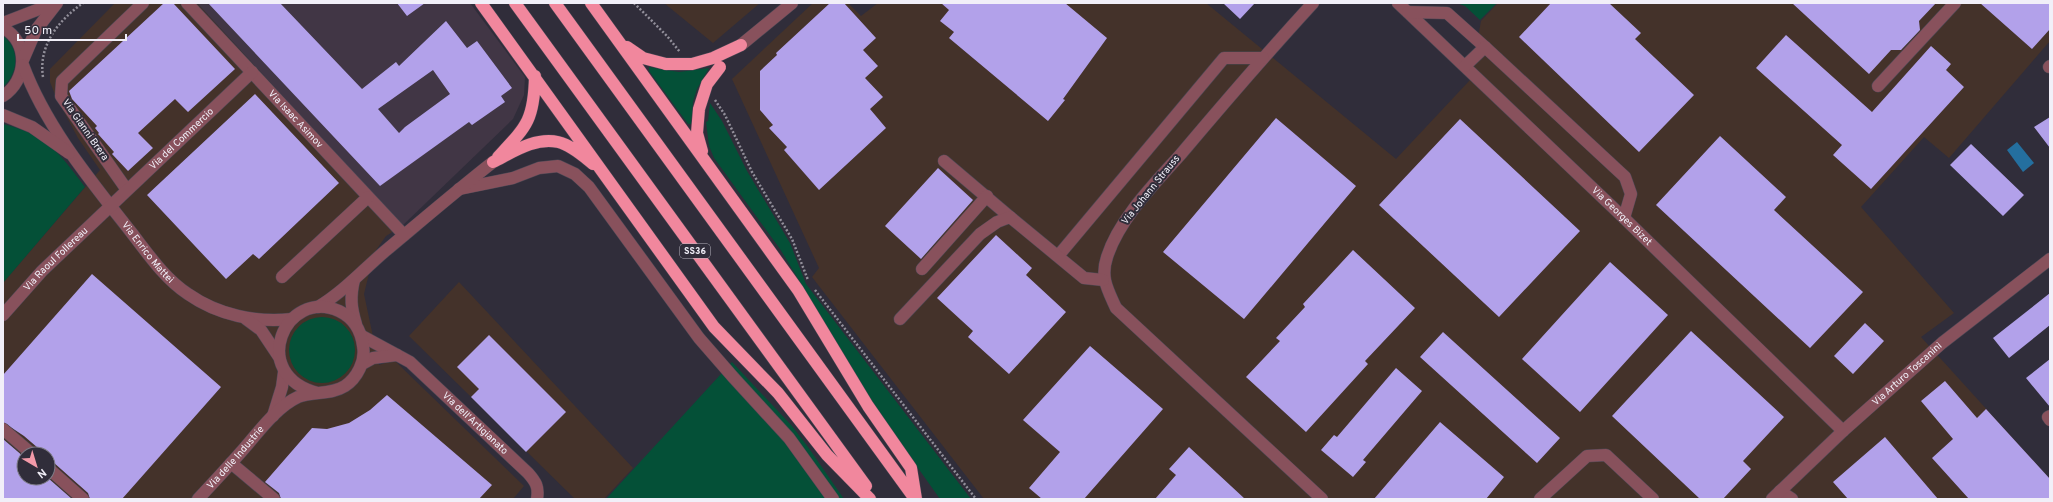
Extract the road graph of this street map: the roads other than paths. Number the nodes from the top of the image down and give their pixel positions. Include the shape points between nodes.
1 (56, 3) edge
2 (143, 3) edge
3 (187, 3) edge
4 (481, 3) edge
5 (515, 3) edge
6 (555, 3) edge
7 (591, 3) edge
8 (792, 3) edge
9 (1313, 3) edge
10 (1398, 3) edge
11 (1956, 3) edge
12 (1408, 12) junction
13 (3, 23) edge
14 (3, 28) edge
15 (614, 35) junction
16 (741, 45) joint
17 (1486, 47) junction
18 (1263, 58) junction
19 (23, 62) junction
20 (716, 62) junction
21 (1465, 66) junction
22 (252, 72) junction
23 (535, 76) junction
24 (1878, 86) dead end
25 (3, 96) edge
26 (3, 115) edge
27 (75, 158) junction
28 (944, 161) dead end
29 (493, 162) junction
30 (710, 166) junction
31 (602, 170) junction
32 (459, 189) junction
33 (127, 190) junction
34 (987, 196) junction
35 (368, 197) junction
36 (110, 206) junction
37 (1010, 217) junction
38 (1624, 218) junction
39 (404, 235) junction
40 (1058, 256) junction
41 (2050, 259) edge
42 (922, 269) dead end
43 (282, 277) dead end
44 (354, 280) junction
45 (1103, 280) junction
46 (318, 307) junction
47 (3, 315) edge
48 (245, 318) junction
49 (292, 319) junction
50 (900, 319) dead end
51 (356, 324) junction
52 (362, 336) junction
53 (398, 355) junction
54 (279, 358) junction
55 (362, 364) junction
56 (284, 372) junction
57 (318, 393) junction
58 (272, 416) junction
59 (3, 429) edge
60 (1843, 431) junction
61 (23, 446) edge
62 (231, 463) junction
63 (56, 475) edge
64 (1776, 495) edge
65 (83, 499) edge
66 (198, 499) edge
67 (274, 499) edge
68 (537, 499) edge
69 (833, 499) edge
70 (870, 499) edge
71 (875, 499) edge
72 (915, 499) edge
73 (1322, 499) edge
74 (1540, 499) edge
75 (1653, 499) edge
76 (1792, 499) edge

1 - 13 street
1 - 19 street via 36,30
2 - 33 street, Via Gianni Brera via 62,81 61,96
3 - 22 street, Via Isaac Asimov
4 - 23 highway
5 - 71 highway, SS36
6 - 72 highway
7 - 15 highway
8 - 16 street
9 - 18 street, Via Johann Strauss
10 - 12 street, Via Georges Bizet
11 - 24 street
12 - 17 street via 1447,12
12 - 21 street, Via Georges Bizet
14 - 19 street, Via Enrico Mattei via 15,38 21,49
15 - 20 highway, bridge via 643,58 666,64
15 - 30 highway
16 - 20 highway
17 - 21 street
17 - 38 street via 1625,177 1631,194
18 - 40 street via 1224,58
18 - 45 street, Via Johann Strauss via 1116,234 1106,257
19 - 25 street via 20,77 14,87
19 - 27 street, Via Enrico Mattei via 35,94
20 - 30 highway, bridge via 699,109 699,139
21 - 38 street, Via Georges Bizet
22 - 33 street, Via del Commercio
22 - 35 street, Via Isaac Asimov
23 - 29 highway via 534,102 530,117 522,131
23 - 31 highway
26 - 27 street, Via Enrico Mattei via 32,128
27 - 36 street, Via Enrico Mattei
28 - 34 street
29 - 31 highway via 525,146 559,142 575,150
29 - 32 street
30 - 72 highway via 795,285 868,406 908,463 913,473
31 - 70 highway via 714,327 778,393 827,455
32 - 39 street
32 - 69 street via 513,178 539,168 558,166 575,174 589,187 699,338 789,438
33 - 36 street, Via del Commercio
34 - 37 street
34 - 42 street
35 - 39 street, Via Isaac Asimov
35 - 43 street
36 - 47 street, Via Raoul Follereau via 42,272
36 - 48 street, Via Enrico Mattei via 161,270 188,294 214,308
37 - 40 street
37 - 50 street via 996,222 980,234
38 - 60 street, Via Georges Bizet
39 - 44 street
40 - 45 street via 1084,278
41 - 60 street, Via Arturo Toscanini via 1942,343
44 - 46 street
44 - 51 street via 351,306
45 - 73 street via 1116,308
46 - 49 street via 304,311
46 - 51 street via 332,308 345,314
48 - 49 street, Via Enrico Mattei via 273,321
48 - 54 street, Via Enrico Mattei via 261,330
49 - 54 street via 283,330
51 - 52 street
52 - 53 street, Via dell'Artigianato
52 - 55 street
53 - 55 street via 373,358
53 - 68 street, Via dell'Artigianato via 410,362 528,473 537,483
54 - 56 street
55 - 57 street, Via delle Industrie via 345,386
56 - 57 street via 293,382
56 - 58 street, Via delle Industrie via 282,387
57 - 58 street, Via delle Industrie via 298,398
58 - 62 street, Via delle Industrie
59 - 61 street
60 - 64 street, Via Arturo Toscanini
62 - 66 street, Via delle Industrie
62 - 67 street
63 - 65 street
64 - 76 street
74 - 75 street via 1587,456 1606,455

